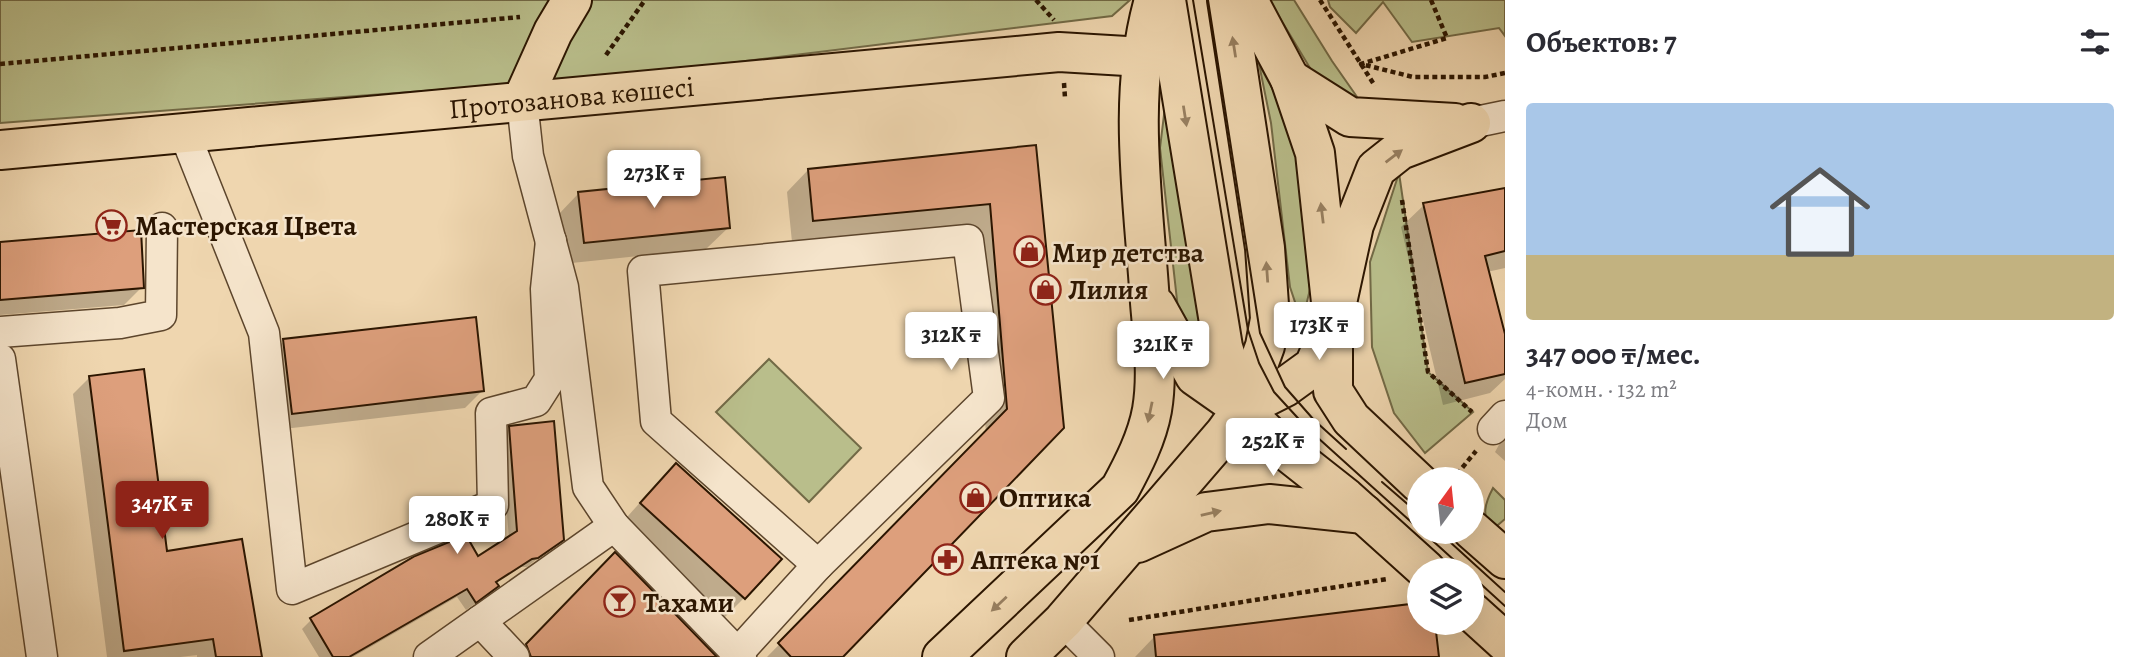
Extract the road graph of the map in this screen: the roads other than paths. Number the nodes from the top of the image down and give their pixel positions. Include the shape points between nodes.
1 (572, 0) edge
2 (1154, 0) edge
3 (1166, 0) edge
4 (1227, 0) edge
5 (1248, 0) edge
6 (1143, 57) junction
7 (1290, 79) junction
8 (522, 101) junction
9 (1488, 120) edge
10 (184, 132) junction
11 (0, 150) edge
12 (162, 228) dead end
13 (551, 241) junction
14 (1150, 295) junction
15 (1270, 319) junction
16 (1333, 321) junction
17 (0, 332) edge
18 (0, 359) edge
19 (1293, 381) junction
20 (1242, 409) junction
21 (1351, 419) junction
22 (1407, 472) edge
23 (1355, 506) junction
24 (614, 526) junction
25 (1484, 541) edge
26 (1126, 549) junction
27 (1505, 559) edge
28 (818, 565) junction
29 (1407, 570) edge
30 (480, 621) junction
31 (1063, 621) junction
32 (1484, 623) edge
33 (1505, 642) edge
34 (739, 655) edge
35 (42, 657) edge
36 (429, 657) edge
37 (514, 657) edge
38 (942, 657) edge
39 (1026, 657) edge
40 (1099, 657) edge

1 - 8 main road
2 - 6 main road
3 -> 20 main road via 1223,347
15 -> 4 main road via 1265,248
5 - 7 main road
6 - 8 main road, Протозанова көшесі via 1059,52
6 - 14 main road via 1142,198
7 - 9 main road via 1350,117
16 -> 7 main road via 1315,153
8 - 10 main road, Протозанова көшесі
8 - 13 lane via 528,156
16 -> 9 main road via 1354,225 1377,169 1400,150
10 - 11 main road, Протозанова көшесі
10 - 13 lane via 264,333 292,589 493,505 491,413 536,401 550,379 546,289
12 - 17 lane via 161,315 120,323
13 - 24 lane via 563,287 588,487
14 - 20 main road via 1195,376
14 -> 38 main road via 1155,373 1152,412 1120,489
15 - 19 main road
15 - 20 main road
16 - 19 main road via 1314,366
16 - 21 main road via 1332,391
18 - 35 lane
19 - 20 main road
19 - 21 main road
20 - 23 main road
20 - 26 main road
21 - 22 main road
26 -> 23 main road via 1206,513 1269,504
23 - 29 main road
24 - 30 lane
24 - 34 lane
25 - 27 main road
26 - 31 main road
28 - 28 lane via 989,398 968,240 643,271 656,421
28 - 34 lane
30 - 36 lane
30 - 37 lane
31 - 39 main road
31 - 40 lane
32 - 33 main road

